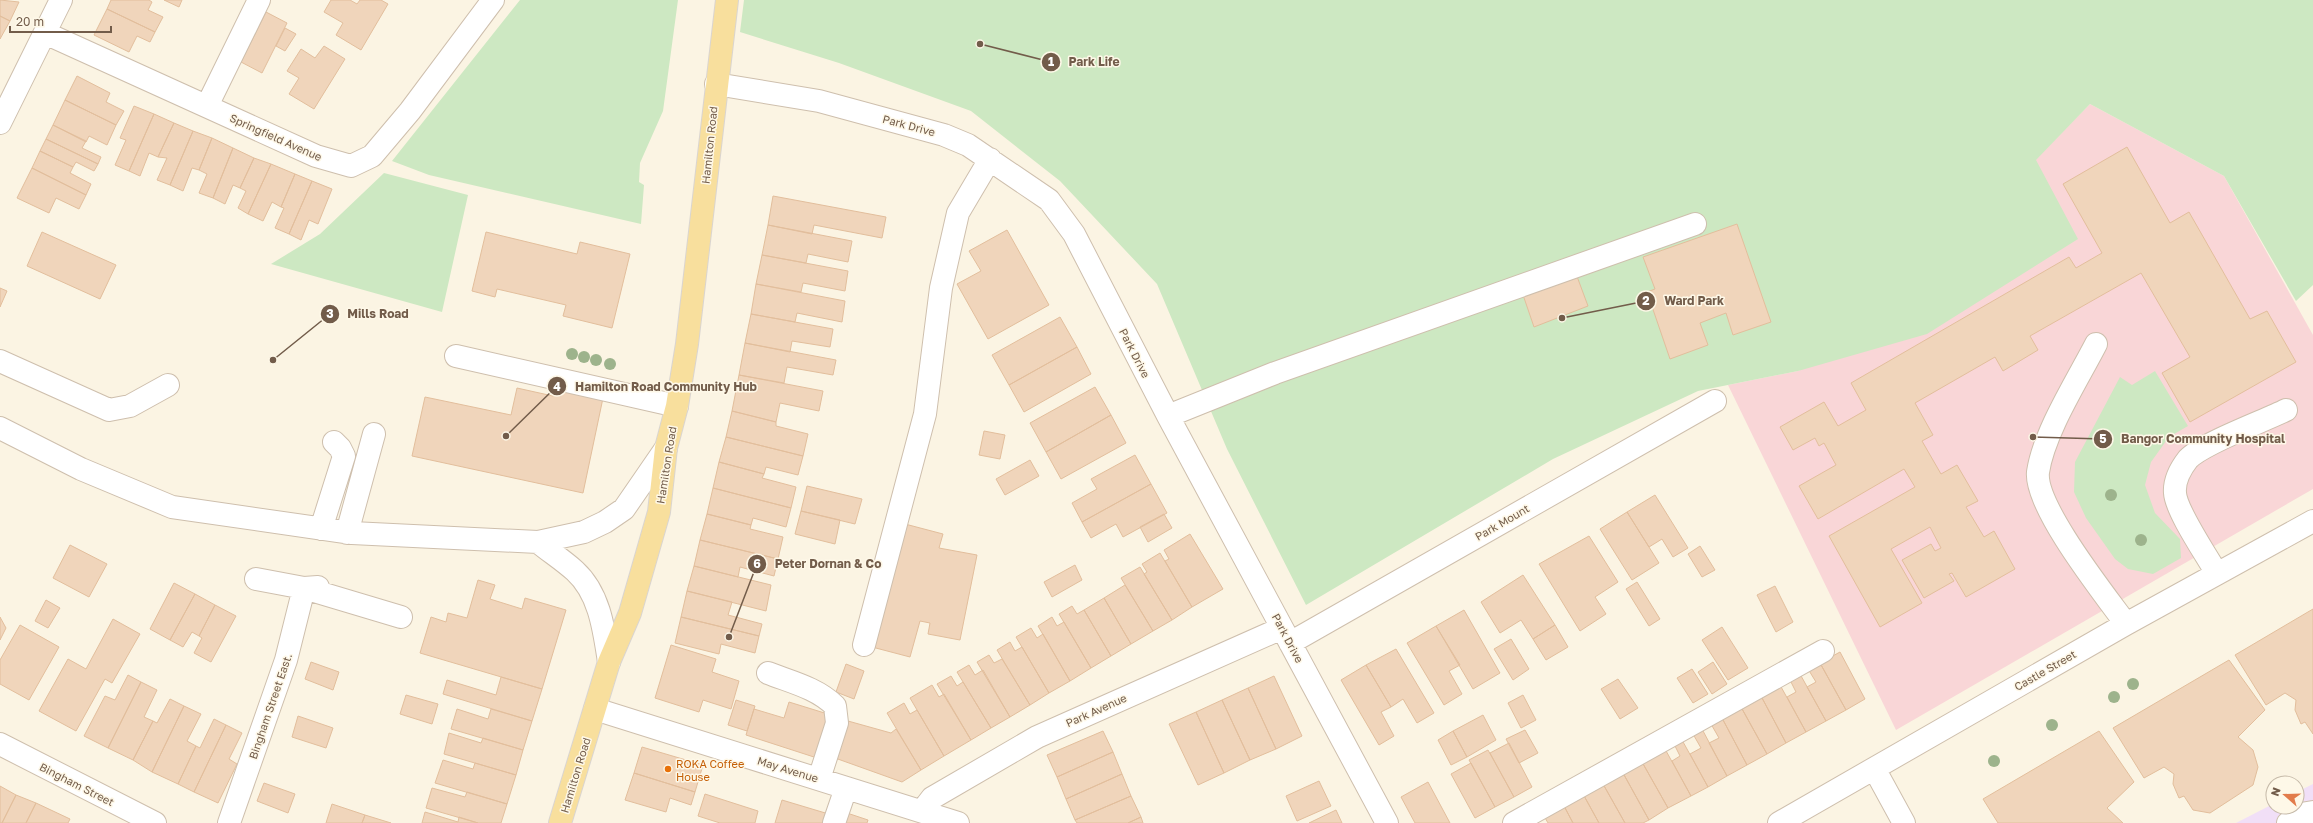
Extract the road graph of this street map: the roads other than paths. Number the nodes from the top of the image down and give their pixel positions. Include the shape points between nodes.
1 (61, 0) edge
2 (259, 0) edge
3 (493, 0) edge
4 (727, 0) edge
5 (45, 33) junction
6 (716, 84) junction
7 (207, 106) junction
8 (0, 123) edge
9 (990, 159) junction
10 (1695, 224) dead end
11 (2096, 344) dead end
12 (456, 356) dead end
13 (0, 361) edge
14 (168, 385) dead end
15 (1715, 401) dead end
16 (677, 406) junction
17 (2286, 410) dead end
18 (1168, 416) junction
19 (0, 428) edge
20 (374, 434) dead end
21 (334, 442) dead end
22 (666, 448) junction
23 (2313, 520) edge
24 (321, 529) junction
25 (347, 533) junction
26 (538, 542) junction
27 (2217, 574) junction
28 (256, 579) dead end
29 (342, 585) dead end
30 (304, 588) junction
31 (401, 617) dead end
32 (2126, 624) junction
33 (1286, 635) junction
34 (864, 645) dead end
35 (1823, 652) dead end
36 (609, 662) junction
37 (768, 673) dead end
38 (595, 709) junction
39 (0, 744) edge
40 (1875, 770) junction
41 (819, 779) junction
42 (846, 788) junction
43 (922, 811) junction
44 (2313, 812) edge
45 (155, 823) edge
46 (229, 823) edge
47 (560, 823) edge
48 (834, 823) edge
49 (958, 823) edge
50 (1386, 823) edge
51 (1514, 823) edge
52 (1779, 823) edge
53 (1904, 823) edge
54 (2288, 823) edge

1 - 5 street
2 - 7 street
3 - 7 street, Springfield Avenue via 410,111 372,156 351,166 316,156
4 - 6 main road, Hamilton Road
5 - 7 street, Springfield Avenue
5 - 8 street
6 - 9 street, Park Drive via 819,101 944,135 968,145
6 - 16 main road, Hamilton Road via 687,344
9 - 18 street, Park Drive via 1049,200 1074,234
9 - 34 street via 958,213 941,288 925,414
10 - 18 street via 1275,372
11 - 32 street via 2046,441 2038,474 2045,503 2080,561
12 - 16 street
13 - 14 street via 109,410 130,406
15 - 33 street, Park Mount
16 - 22 main road, Hamilton Road
17 - 27 street via 2207,447 2189,458 2178,473 2175,493 2181,511
18 - 33 street, Park Drive
19 - 24 street via 81,469 172,507
20 - 25 street
21 - 24 street via 344,456
22 - 26 street via 624,509 584,532
22 - 36 main road, Hamilton Road via 659,512 630,613
23 - 27 street, Castle Street
24 - 25 street
25 - 26 street
26 - 36 street via 576,571 590,590 601,615
27 - 32 street, Castle Street
28 - 30 street
29 - 30 street
30 - 31 street
30 - 46 street, Bingham Street East. via 286,660
32 - 40 street, Castle Street
33 - 43 street, Park Avenue via 1037,737 932,798
33 - 50 street, Park Drive
35 - 51 street
36 - 38 main road, Hamilton Road
37 - 41 street via 826,697 835,706 837,723
38 - 41 street, May Avenue
38 - 47 main road, Hamilton Road
39 - 45 street, Bingham Street
40 - 52 street, Castle Street
40 - 53 street
41 - 42 street, May Avenue
42 - 43 street, May Avenue
42 - 48 street
43 - 49 street, May Avenue
44 - 54 street via 2301,814

